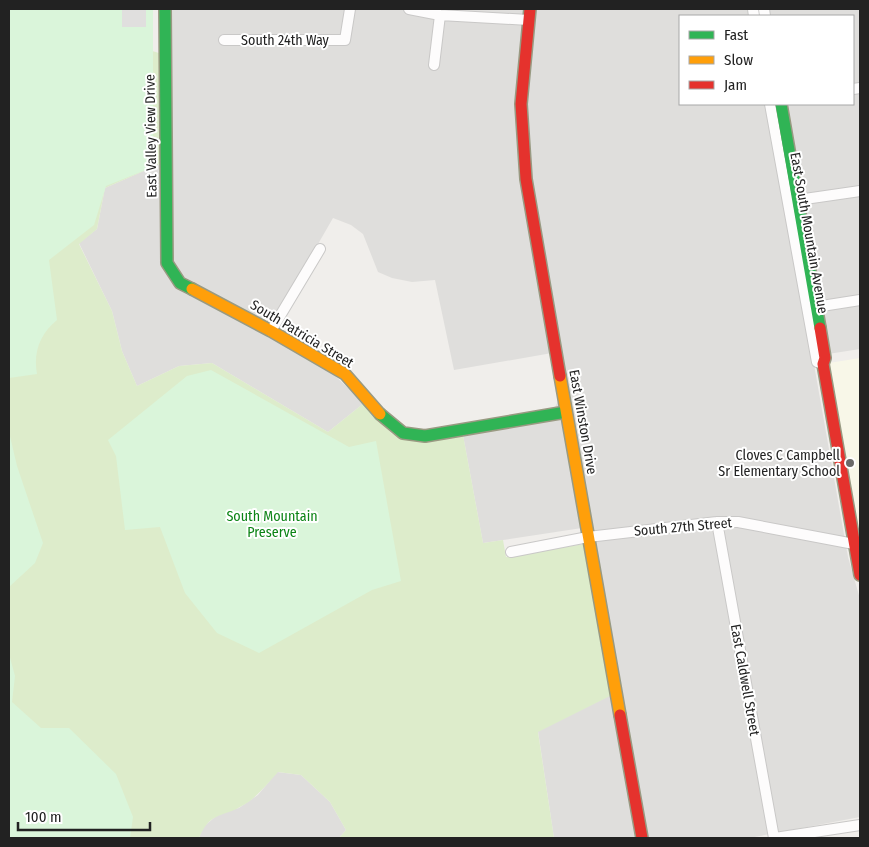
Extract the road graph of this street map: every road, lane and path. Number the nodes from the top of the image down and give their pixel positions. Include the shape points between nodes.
1 (165, 9) edge
2 (350, 9) edge
3 (409, 9) edge
4 (529, 14) edge
5 (440, 15) junction
6 (224, 40) dead end
7 (434, 65) dead end
8 (770, 105) edge
9 (781, 105) edge
10 (860, 191) edge
11 (793, 201) junction
12 (320, 249) dead end
13 (167, 263) joint
14 (860, 300) edge
15 (812, 308) junction
16 (271, 331) junction
17 (566, 412) junction
18 (717, 522) junction
19 (588, 537) junction
20 (854, 544) junction
21 (511, 552) dead end
22 (860, 575) edge
23 (860, 825) edge
24 (642, 838) edge
25 (774, 838) edge

1 - 13 street, East Valley View Drive
2 - 6 street, South 24th Way via 345,40
3 - 5 street
4 - 5 street
4 - 17 street, East Winston Drive via 521,104 526,179
5 - 7 street
8 - 11 street, East South Mountain Avenue
9 - 11 street, East South Mountain Avenue
10 - 11 street
11 - 15 street, East South Mountain Avenue
12 - 16 street
13 - 16 street, South Patricia Street via 180,283
14 - 15 street
15 - 20 street, East South Mountain Avenue via 825,358 823,364
16 - 17 street, South Patricia Street via 344,374 386,421 403,433 425,436
17 - 19 street, East Winston Drive
18 - 19 street, South 27th Street
18 - 20 street, South 27th Street via 738,522
18 - 25 street, East Caldwell Street
19 - 21 street, South 27th Street
19 - 24 street, East Winston Drive
20 - 22 street, East South Mountain Avenue
23 - 25 street

